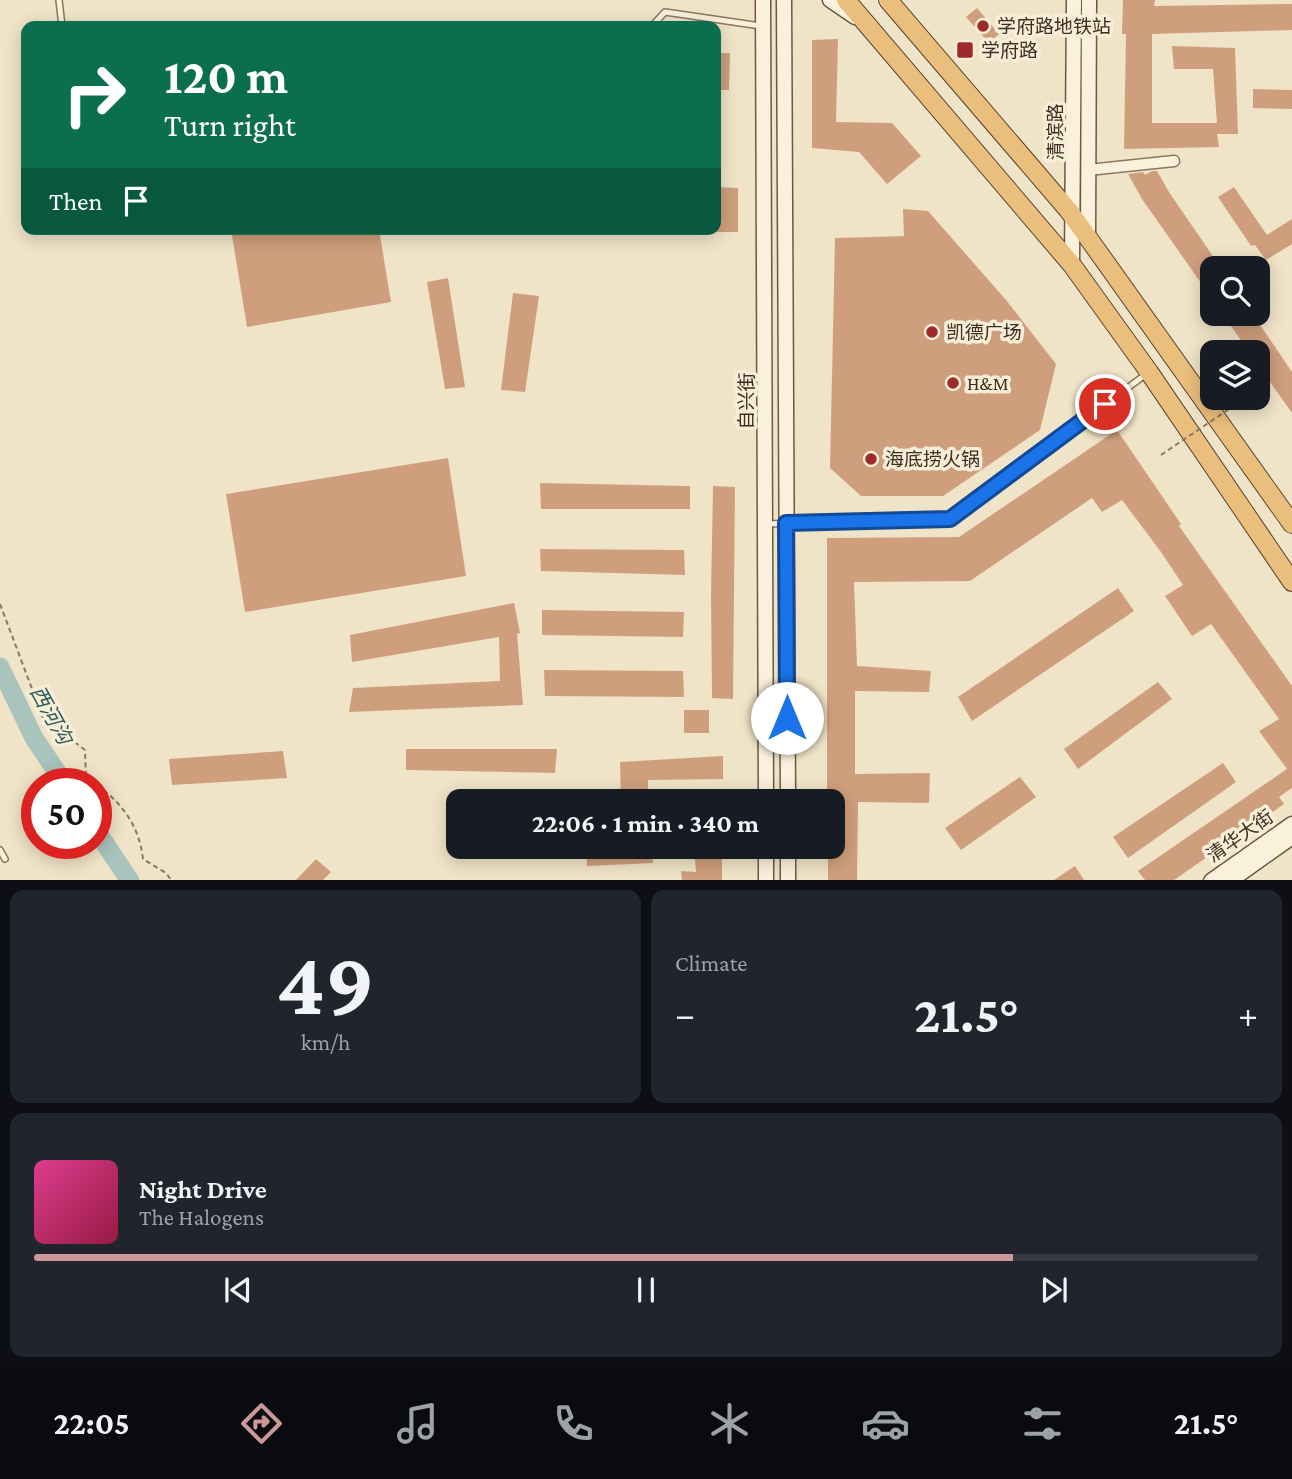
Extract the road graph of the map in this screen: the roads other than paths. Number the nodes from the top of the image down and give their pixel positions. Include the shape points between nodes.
1 (59, 0) edge
2 (763, 0) edge
3 (784, 0) edge
4 (793, 0) edge
5 (830, 0) edge
6 (846, 0) edge
7 (888, 0) edge
8 (1074, 0) edge
9 (1089, 0) edge
10 (61, 21) edge
11 (657, 21) edge
12 (764, 26) junction
13 (868, 26) junction
14 (785, 31) junction
15 (1174, 162) dead end
16 (1088, 170) junction
17 (1073, 216) junction
18 (1087, 237) junction
19 (1072, 265) junction
20 (1149, 372) junction
21 (786, 523) junction
22 (765, 524) junction
23 (1292, 524) edge
24 (1292, 582) edge
25 (766, 789) edge
26 (788, 789) edge
27 (1292, 824) edge
28 (1292, 837) edge
29 (0, 850) edge
30 (5, 859) dead end
31 (766, 859) edge
32 (788, 859) edge
33 (766, 880) edge
34 (788, 880) edge
35 (1211, 880) edge
36 (1230, 880) edge

1 - 10 lane
2 - 12 main road, 自兴街
3 - 14 main road, 自兴街
4 - 14 main road
5 - 13 main road
6 - 13 highway
7 - 17 highway
8 - 17 main road, 清滨路
9 - 16 main road, 清滨路
11 - 12 lane via 665,12
12 - 22 main road, 自兴街
13 - 19 highway
14 - 21 main road, 自兴街
15 - 16 street
16 - 18 main road, 清滨路
17 - 18 highway
17 - 19 main road, 清滨路
18 - 23 highway
19 - 20 highway
20 - 21 lane via 950,519
20 - 24 highway
21 - 22 lane
21 - 26 main road, 自兴街
22 - 25 main road, 自兴街
27 - 35 main road, 清华大街
28 - 36 main road, 清华大街
29 - 30 lane
31 - 33 main road
32 - 34 main road

